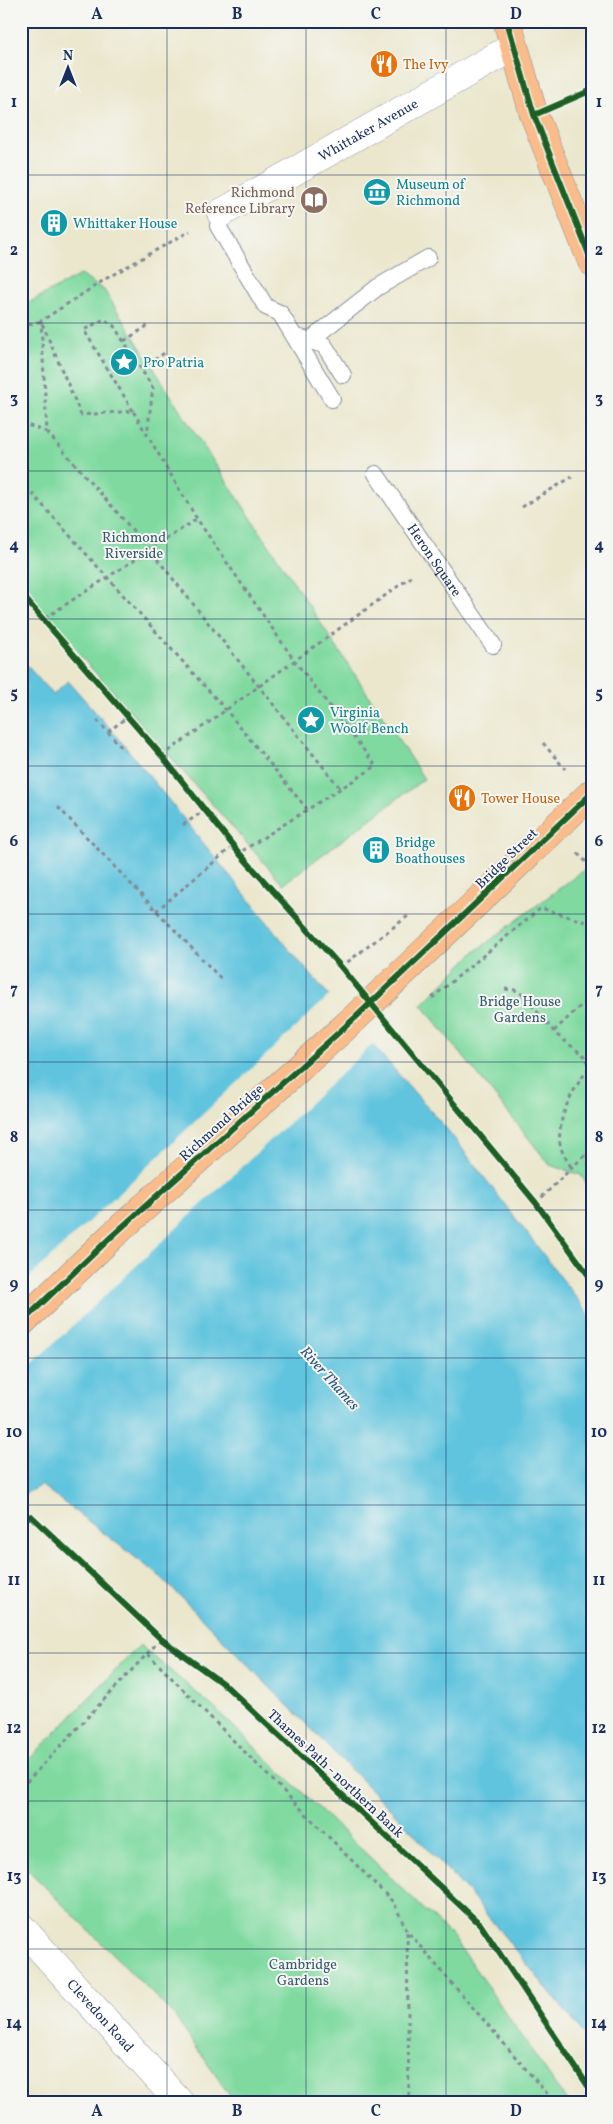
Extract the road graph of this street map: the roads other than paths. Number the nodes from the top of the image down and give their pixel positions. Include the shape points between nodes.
1 (510, 34) edge
2 (221, 213) joint
3 (428, 258) dead end
4 (592, 262) edge
5 (302, 338) junction
6 (343, 375) dead end
7 (332, 399) dead end
8 (376, 474) dead end
9 (493, 645) dead end
10 (581, 785) edge
11 (437, 941) joint
12 (21, 1323) edge
13 (21, 1926) edge
14 (180, 2103) edge

1 - 2 street, Whittaker Avenue
1 - 4 main road via 534,115
2 - 5 lane via 218,226 266,306 280,313
3 - 5 lane
5 - 6 lane via 324,345
5 - 7 lane
8 - 9 lane, Heron Square
10 - 11 main road, Bridge Street
11 - 12 main road, Richmond Bridge
13 - 14 street, Clevedon Road

